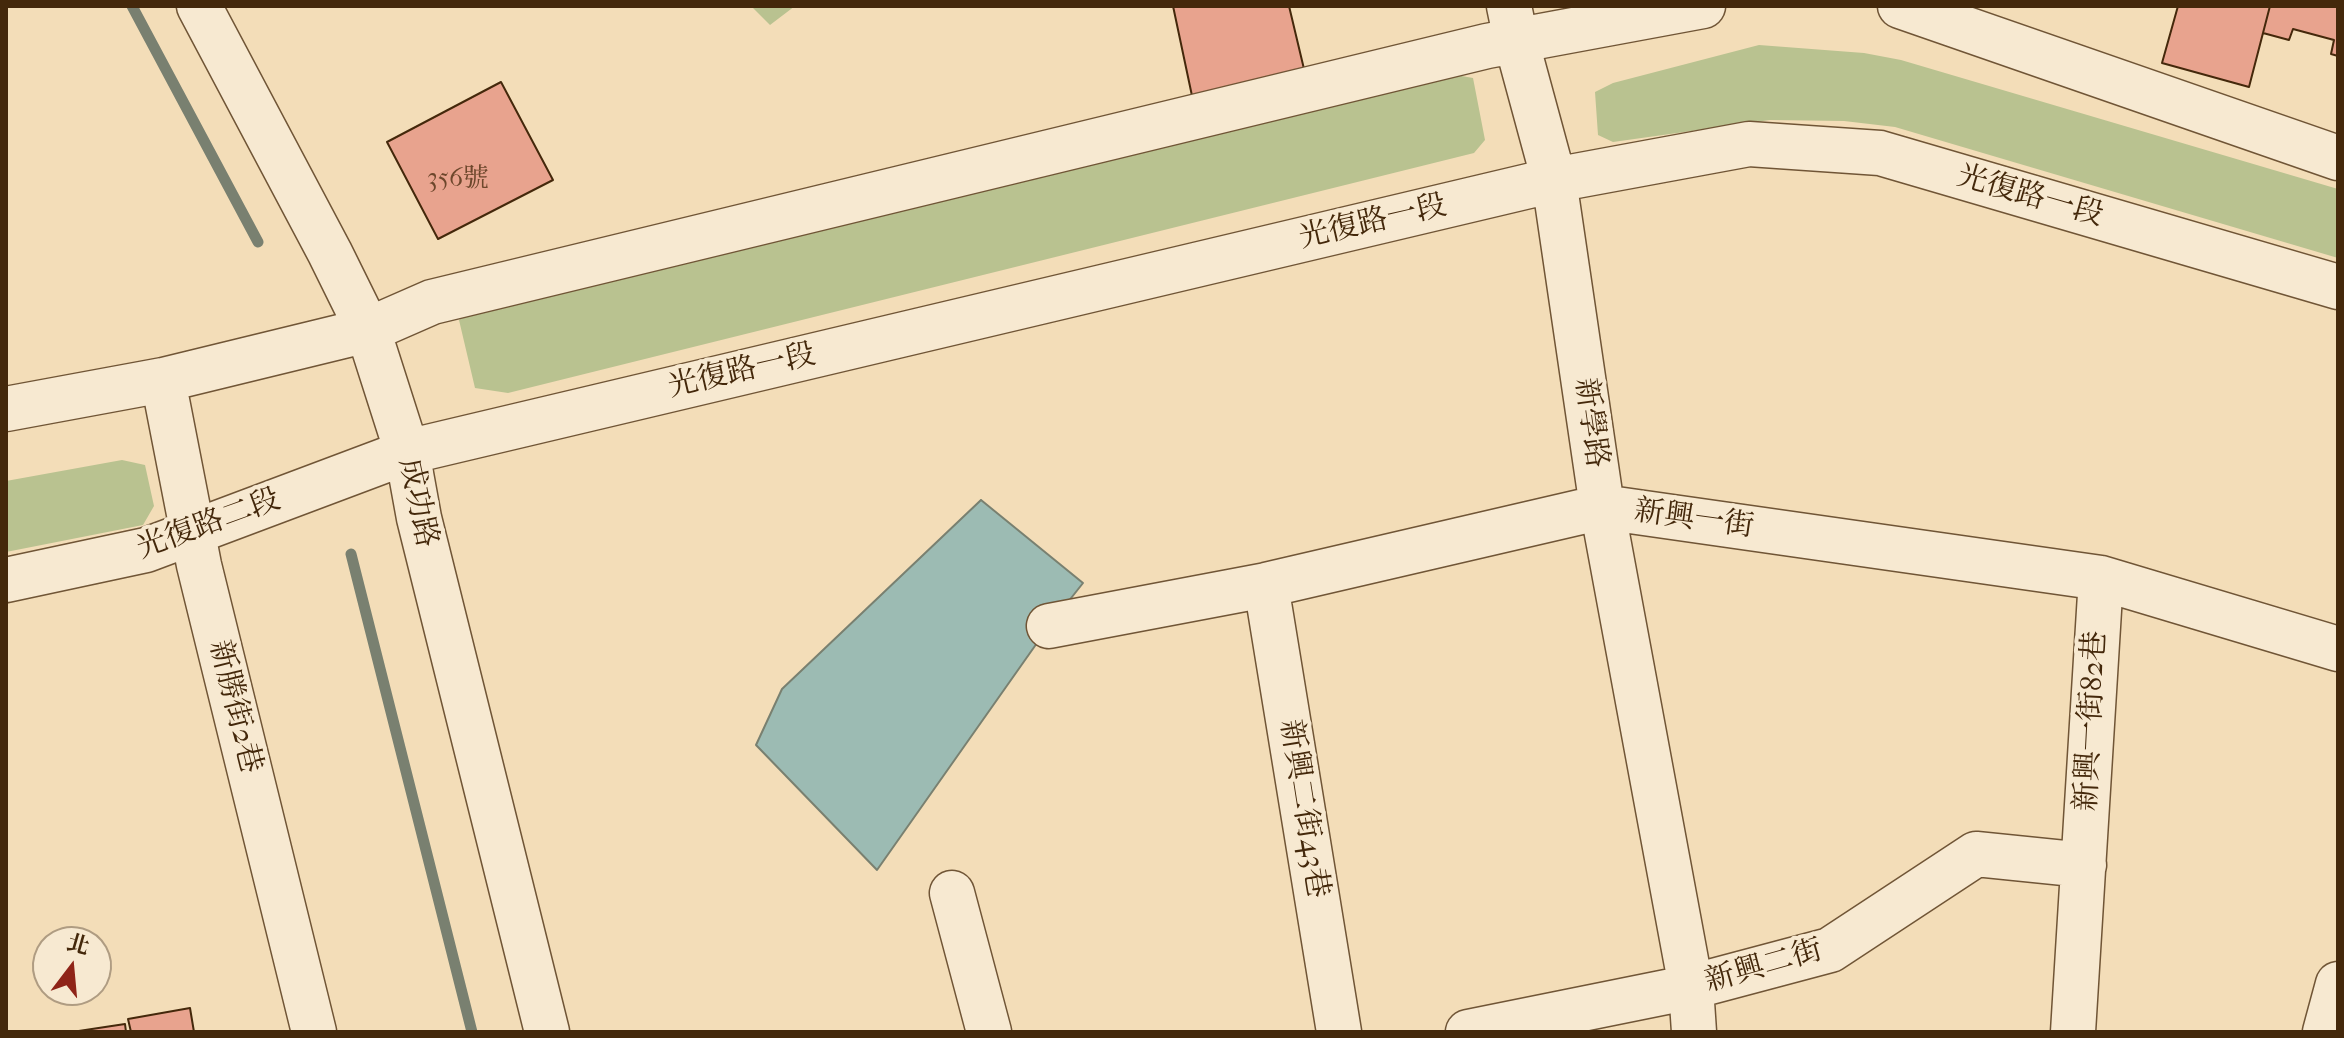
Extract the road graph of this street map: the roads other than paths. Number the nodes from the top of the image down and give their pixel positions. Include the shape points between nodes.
1 (199, 6) edge
2 (1703, 6) edge
3 (1900, 6) edge
4 (1512, 23) edge
5 (2338, 158) edge
6 (1554, 180) junction
7 (2338, 287) edge
8 (368, 330) junction
9 (163, 380) junction
10 (6, 409) edge
11 (407, 452) junction
12 (1602, 507) junction
13 (194, 533) junction
14 (2101, 578) junction
15 (6, 580) edge
16 (1266, 585) junction
17 (1049, 626) dead end
18 (2338, 649) edge
19 (2084, 865) junction
20 (952, 893) dead end
21 (2338, 984) edge
22 (1691, 987) junction
23 (314, 1032) edge
24 (547, 1032) edge
25 (989, 1032) edge
26 (1339, 1032) edge
27 (1468, 1032) edge
28 (1694, 1032) edge
29 (2073, 1032) edge
30 (2325, 1032) edge

1 - 8 street, 成功路
2 - 4 street
3 - 5 street
4 - 6 street, 新學路
4 - 8 street via 432,302
6 - 7 street, 光復路一段 via 1749,144 1880,153
6 - 11 street, 光復路一段
6 - 12 street, 新學路
8 - 9 street
8 - 11 street, 成功路
9 - 10 street
9 - 13 street, 新勝街2巷
11 - 13 street, 光復路二段
11 - 24 street, 成功路
12 - 14 street, 新興一街
12 - 16 street, 新興一街
12 - 22 street, 新學路
13 - 15 street, 光復路二段 via 146,550
13 - 23 street, 新勝街2巷
14 - 18 street, 新興一街
14 - 19 street, 新興一街82巷
16 - 17 street, 新興一街
16 - 26 street, 新興二街43巷
19 - 22 street, 新興二街 via 1976,854 1830,950
19 - 29 street, 新興一街82巷
20 - 25 street
21 - 30 street
22 - 27 street, 新興二街
22 - 28 street, 新學路

